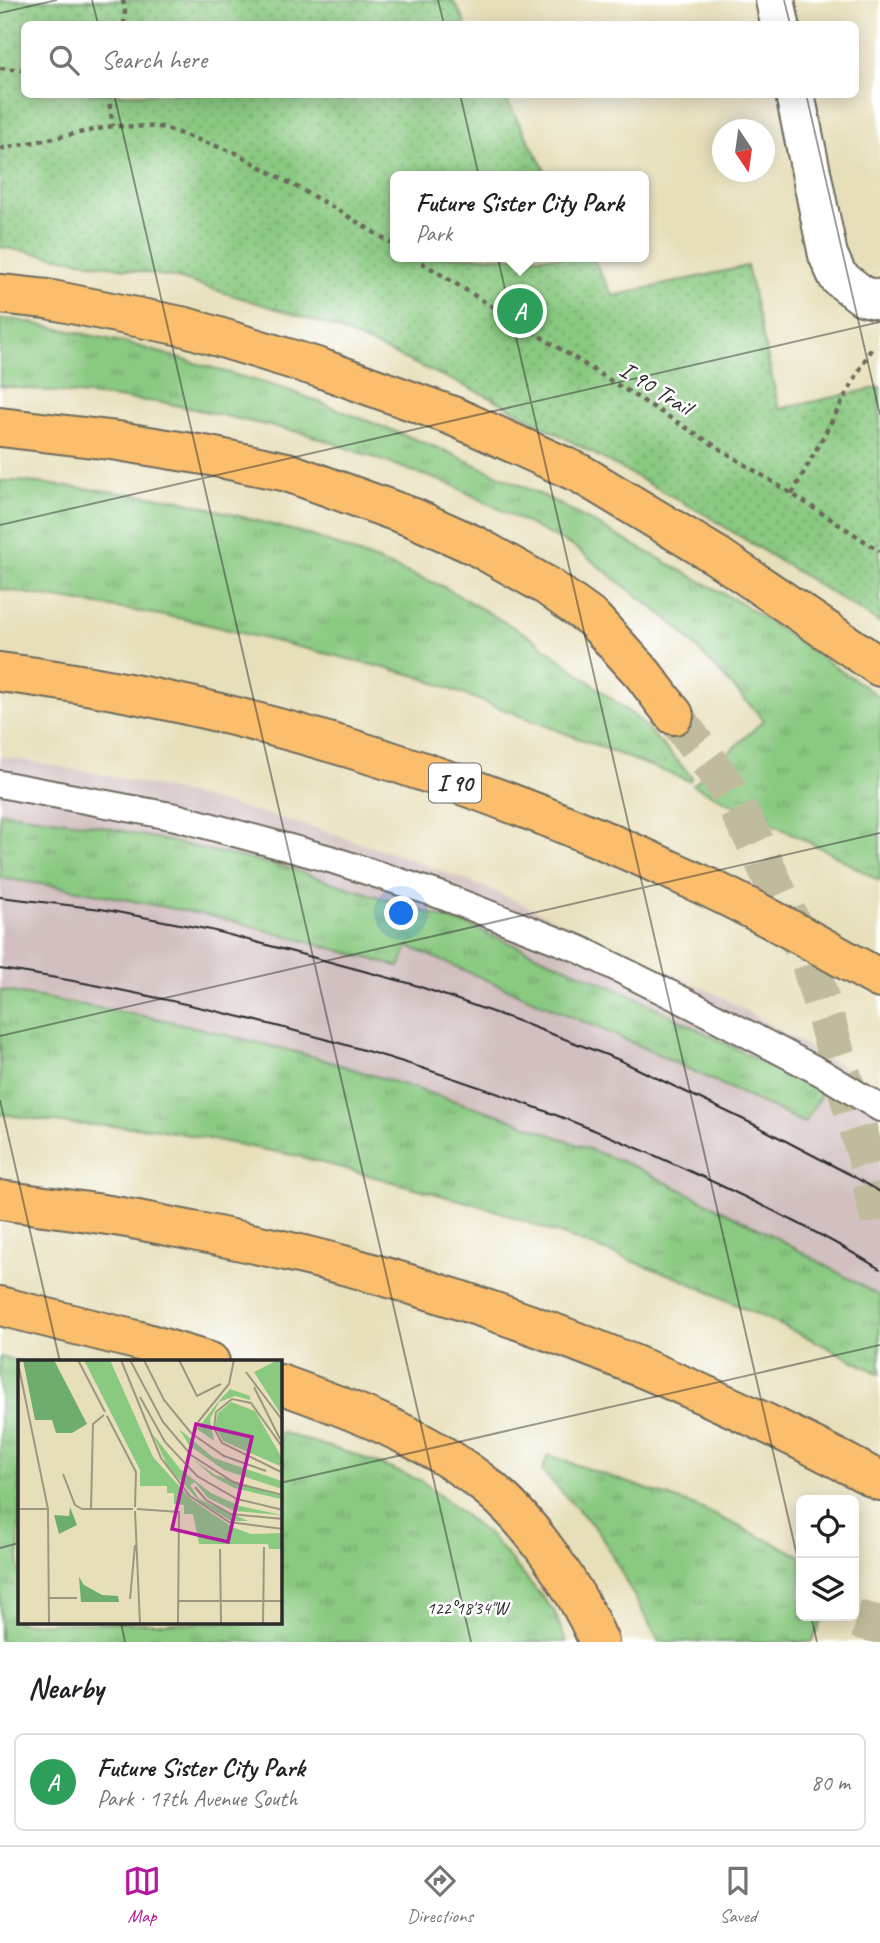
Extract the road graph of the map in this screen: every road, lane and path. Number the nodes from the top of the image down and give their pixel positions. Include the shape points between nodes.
1 (123, 0) edge
2 (775, 0) edge
3 (124, 21) edge
4 (779, 21) edge
5 (0, 68) edge
6 (21, 70) edge
7 (109, 98) edge
8 (796, 98) edge
9 (113, 126) junction
10 (0, 149) edge
11 (390, 242) edge
12 (420, 262) edge
13 (0, 294) edge
14 (880, 300) edge
15 (871, 348) dead end
16 (0, 427) edge
17 (792, 494) junction
18 (880, 551) edge
19 (880, 667) edge
20 (0, 672) edge
21 (674, 715) tunnel mouth
22 (0, 784) edge
23 (880, 979) edge
24 (880, 1108) edge
25 (0, 1200) edge
26 (0, 1306) edge
27 (203, 1360) edge
28 (282, 1385) edge
29 (880, 1481) edge
30 (599, 1642) edge

1 - 3 path
2 - 4 street
5 - 6 path
7 - 9 path
8 - 14 street via 828,255 838,277 863,296
9 - 10 path
9 - 11 path via 161,127 236,153
12 - 17 path, I 90 Trail
13 - 19 highway via 186,327 453,416 580,474 717,556
15 - 17 path
16 - 21 highway via 118,441 287,472 476,545 593,619
17 - 18 path, I 90 Trail
20 - 23 highway, I 90 via 245,720 470,788 688,878
22 - 24 lane via 176,817 440,895 579,949 824,1074
25 - 29 highway via 117,1216 237,1240 473,1304 701,1392
26 - 27 highway
28 - 30 highway via 401,1433 481,1481 536,1538 589,1617

